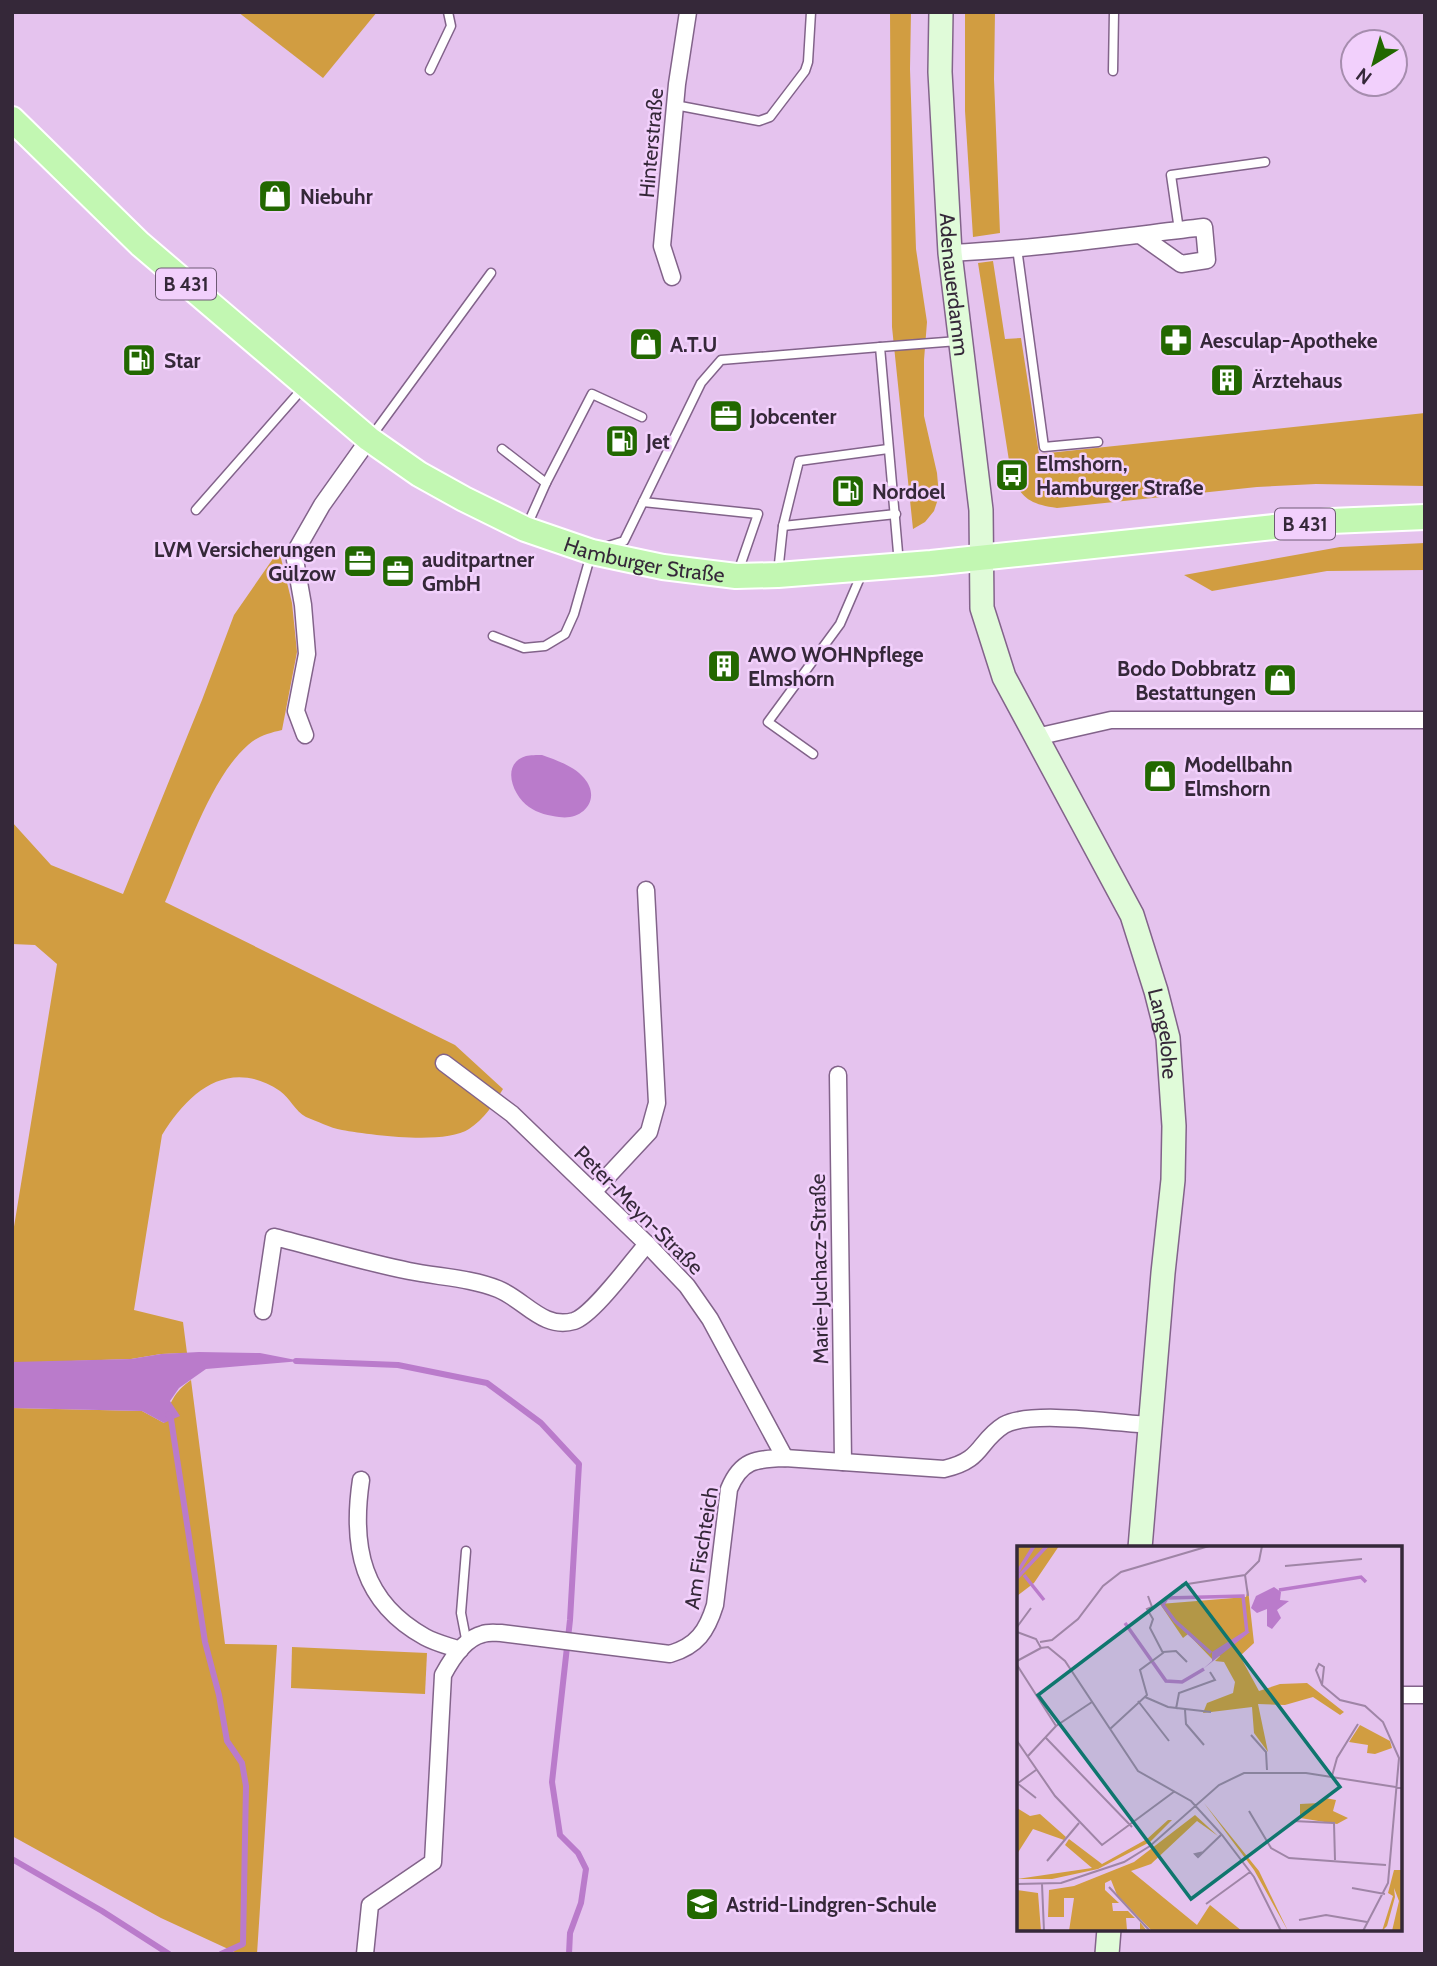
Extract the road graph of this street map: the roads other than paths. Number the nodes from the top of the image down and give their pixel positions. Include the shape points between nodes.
1 (448, 12) edge
2 (688, 12) edge
3 (811, 12) edge
4 (941, 12) edge
5 (1114, 12) edge
6 (430, 70) dead end
7 (1113, 71) dead end
8 (675, 105) junction
9 (12, 119) edge
10 (1265, 162) dead end
11 (1179, 230) junction
12 (1140, 234) junction
13 (1017, 248) junction
14 (950, 253) junction
15 (491, 273) dead end
16 (672, 277) dead end
17 (961, 340) junction
18 (880, 347) junction
19 (304, 385) junction
20 (642, 417) dead end
21 (369, 439) junction
22 (1098, 442) dead end
23 (502, 449) dead end
24 (888, 449) junction
25 (546, 483) junction
26 (643, 502) junction
27 (196, 510) dead end
28 (896, 514) junction
29 (1425, 517) edge
30 (783, 526) junction
31 (525, 528) junction
32 (592, 552) junction
33 (983, 557) junction
34 (899, 565) junction
35 (864, 569) junction
36 (778, 575) junction
37 (736, 576) junction
38 (493, 636) dead end
39 (1425, 720) edge
40 (306, 735) dead end
41 (1036, 737) junction
42 (813, 754) dead end
43 (646, 890) dead end
44 (444, 1063) dead end
45 (838, 1075) dead end
46 (594, 1191) junction
47 (647, 1244) junction
48 (263, 1311) dead end
49 (1150, 1425) junction
50 (785, 1458) junction
51 (843, 1462) junction
52 (361, 1480) dead end
53 (1140, 1546) edge
54 (466, 1551) dead end
55 (464, 1647) junction
56 (1402, 1695) edge
57 (1425, 1695) edge
58 (1109, 1931) edge
59 (365, 1954) edge
60 (1107, 1954) edge

1 - 6 lane via 451,26
2 - 8 street, Hinterstraße
3 - 8 lane via 805,71 770,117 759,121
4 - 14 street, Adenauerdamm
5 - 7 lane
8 - 16 street, Hinterstraße via 662,246
9 - 19 main road, Hamburger Straße / B 431 via 140,244
10 - 11 lane via 1171,175
11 - 12 street
11 - 12 street via 1204,227 1207,260 1181,264
12 - 13 street
13 - 14 street
13 - 22 lane via 1044,447
14 - 17 street, Adenauerdamm
15 - 21 lane
17 - 18 lane
17 - 33 street, Adenauerdamm
18 - 24 lane
18 - 26 lane via 721,360 701,383
19 - 21 main road, Hamburger Straße / B 431
19 - 27 lane
20 - 25 lane via 592,394
21 - 31 main road, Hamburger Straße / B 431 via 419,474
21 - 40 street via 294,554 307,654 296,711
23 - 25 lane
24 - 28 lane
24 - 30 lane via 799,461
25 - 31 lane
26 - 32 lane via 624,541
26 - 37 lane via 758,514
28 - 30 lane
28 - 34 lane
29 - 33 main road, Hamburger Straße / B 431 via 1331,521
30 - 36 lane
31 - 32 main road, Hamburger Straße / B 431
32 - 37 main road, Hamburger Straße / B 431
32 - 38 lane via 565,634 545,646 524,648
33 - 34 main road, Hamburger Straße / B 431
33 - 41 street, Langelohe via 982,608 1004,677
34 - 35 main road, Hamburger Straße / B 431
35 - 36 main road, Hamburger Straße / B 431
35 - 42 lane via 840,624 768,722
36 - 37 main road, Hamburger Straße / B 431
39 - 41 street via 1111,720
41 - 49 street, Langelohe via 1132,915 1168,1038 1173,1180
43 - 46 street via 657,1103 649,1132
44 - 46 street, Peter-Meyn-Straße via 512,1114
45 - 51 street, Marie-Juchacz-Straße
46 - 47 street, Peter-Meyn-Straße
47 - 48 street via 591,1309 576,1321 556,1324 497,1288 274,1237
47 - 50 street, Peter-Meyn-Straße via 687,1286 710,1320
49 - 51 street, Am Fischteich via 1016,1420 992,1435 961,1465 944,1469
49 - 53 street, Langelohe
50 - 51 street, Am Fischteich
50 - 55 street, Am Fischteich via 761,1459 735,1475 729,1489 715,1605 710,1621 687,1649 670,1654 501,1633 482,1634
52 - 55 street via 357,1504 361,1560 378,1596 426,1638
54 - 55 lane via 461,1613
55 - 59 street via 443,1675 433,1862 370,1905
56 - 57 street
58 - 60 street

